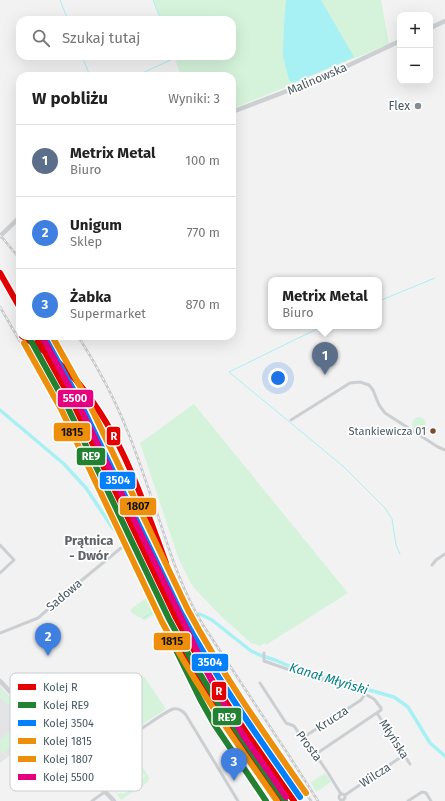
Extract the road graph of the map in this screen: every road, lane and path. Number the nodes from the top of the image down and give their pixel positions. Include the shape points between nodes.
1 (445, 21) edge
2 (433, 27) edge
3 (397, 42) edge
4 (236, 111) edge
5 (16, 221) edge
6 (0, 236) edge
7 (291, 420) dead end
8 (445, 450) edge
9 (0, 546) edge
10 (121, 548) dead end
11 (445, 554) edge
12 (432, 565) dead end
13 (0, 573) edge
14 (1, 631) edge
15 (264, 653) dead end
16 (0, 681) edge
17 (260, 683) dead end
18 (10, 691) edge
19 (365, 694) junction
20 (377, 713) junction
21 (142, 728) edge
22 (304, 737) junction
23 (316, 754) junction
24 (404, 756) junction
25 (410, 764) dead end
26 (106, 791) joint
27 (343, 795) junction
28 (340, 800) edge
29 (92, 801) edge
30 (114, 801) edge
31 (238, 801) edge
32 (408, 801) edge
33 (431, 801) edge

1 - 2 street
3 - 4 street, Malinowska via 326,76
5 - 6 street
7 - 8 street via 350,383 362,382 373,390 379,405 388,415
9 - 13 street via 14,560
10 - 14 street, Sadowa via 38,618
11 - 12 street
15 - 19 street via 264,660
16 - 18 street
17 - 22 street, Prosta via 286,723 294,726
19 - 20 street, Młyńska via 374,699 381,708
19 - 22 street, Krucza via 361,700
20 - 23 street
20 - 24 street, Młyńska
21 - 31 street via 170,710 183,711
22 - 23 street, Prosta
23 - 27 street, Prosta
24 - 25 street, Młyńska
24 - 27 street, Wilcza
26 - 29 street
26 - 30 street
27 - 28 street via 339,797
32 - 33 street via 422,792 426,793

